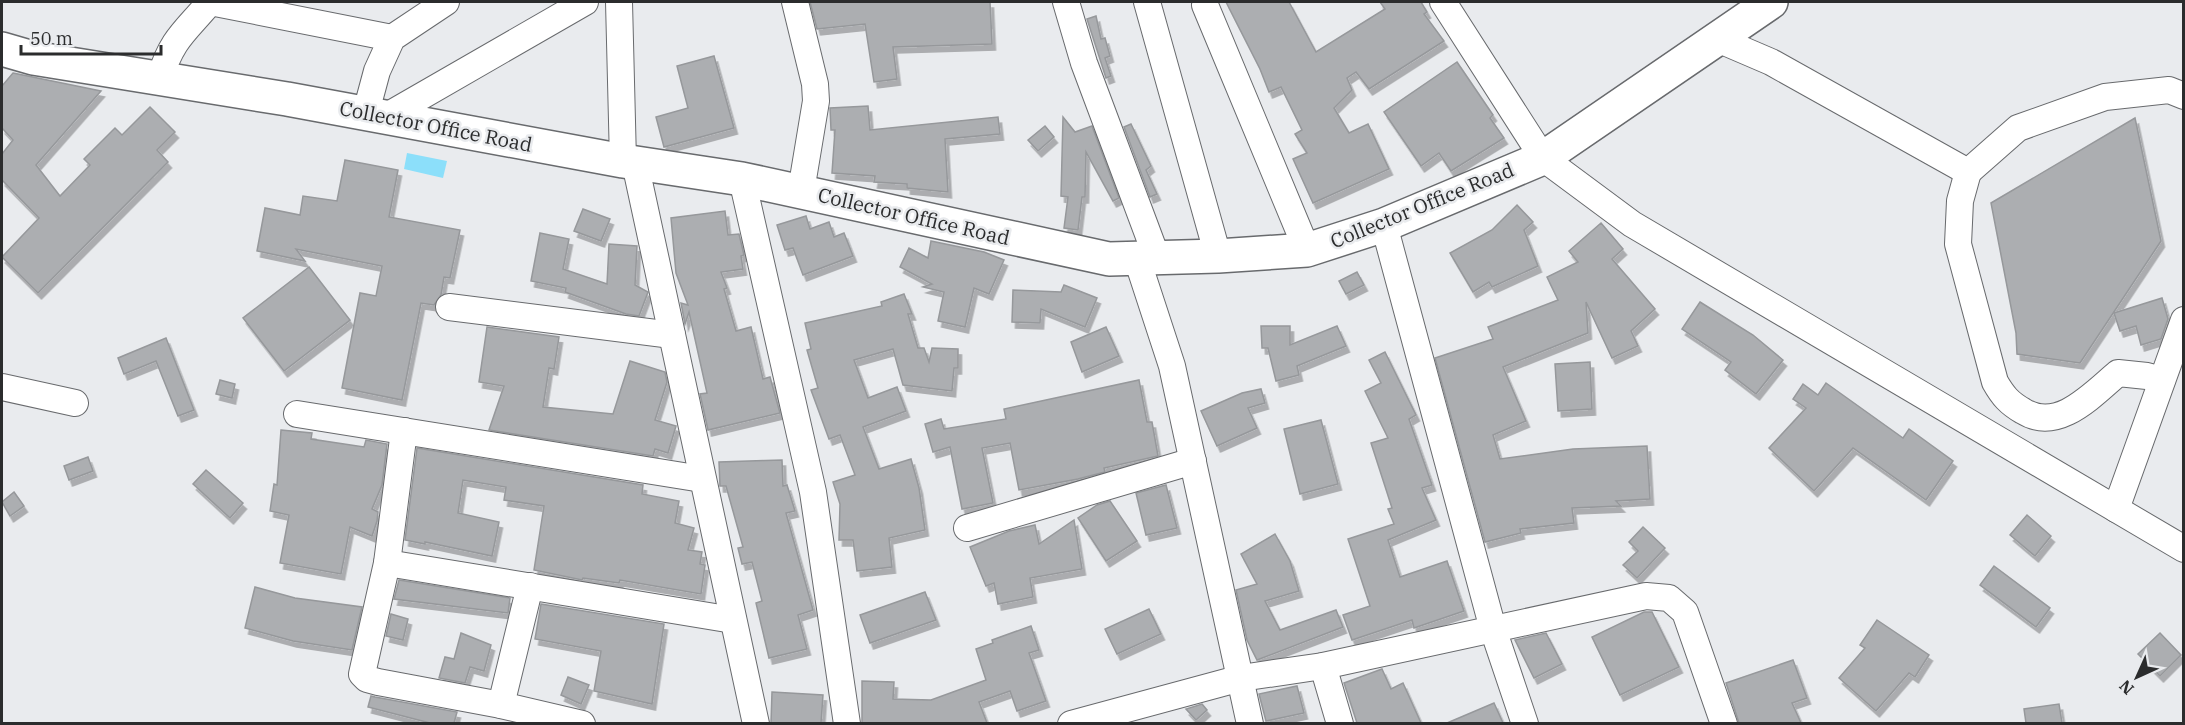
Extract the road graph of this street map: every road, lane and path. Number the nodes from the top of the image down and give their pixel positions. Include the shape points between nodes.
1 (210, 2) edge
2 (446, 2) edge
3 (585, 2) edge
4 (619, 2) edge
5 (795, 2) edge
6 (1066, 2) edge
7 (1147, 2) edge
8 (1443, 2) edge
9 (1763, 4) edge
10 (1205, 5) dead end
11 (392, 38) junction
12 (1714, 38) junction
13 (2, 49) edge
14 (160, 78) junction
15 (2184, 96) edge
16 (376, 114) junction
17 (1543, 158) junction
18 (629, 162) junction
19 (1968, 172) junction
20 (742, 179) junction
21 (801, 191) junction
22 (1384, 225) junction
23 (1307, 250) junction
24 (1218, 256) junction
25 (1147, 258) junction
26 (449, 307) dead end
27 (2184, 320) edge
28 (672, 335) junction
29 (2162, 380) junction
30 (2, 387) edge
31 (75, 403) dead end
32 (297, 414) dead end
33 (405, 431) junction
34 (1193, 461) junction
35 (702, 479) junction
36 (2116, 509) junction
37 (967, 528) dead end
38 (2184, 549) edge
39 (387, 563) junction
40 (530, 586) junction
41 (733, 620) junction
42 (1493, 629) junction
43 (1323, 666) junction
44 (1241, 678) junction
45 (501, 705) junction
46 (1084, 722) edge
47 (582, 723) edge
48 (756, 723) edge
49 (847, 723) edge
50 (1250, 723) edge
51 (1340, 723) edge
52 (1525, 723) edge
53 (1724, 723) edge

1 - 11 street
1 - 14 street via 168,54
2 - 11 street
3 - 16 street
4 - 18 street
5 - 21 street via 816,101
6 - 25 street
7 - 24 street
8 - 17 street
9 - 12 main road, Collector Office Road
10 - 23 street
11 - 16 street via 377,71
12 - 17 main road, Collector Office Road
12 - 19 street via 1771,62
13 - 14 main road, Collector Office Road via 33,58
14 - 16 main road, Collector Office Road
15 - 19 street via 2169,90 2105,97 2018,128
16 - 18 main road, Collector Office Road
17 - 22 main road, Collector Office Road
17 - 36 street via 1632,224
18 - 20 main road, Collector Office Road
18 - 28 street
19 - 29 street via 1960,201 1958,244 1995,382 2005,400 2036,419 2056,419 2118,373
20 - 21 main road, Collector Office Road
20 - 49 street via 813,492
21 - 25 main road, Collector Office Road via 1109,260
22 - 23 main road, Collector Office Road
22 - 42 street
23 - 24 main road, Collector Office Road
24 - 25 main road, Collector Office Road
25 - 34 street
26 - 28 street
27 - 29 street
28 - 35 street
29 - 36 street
30 - 31 street
32 - 33 street
33 - 35 street
33 - 39 street
34 - 37 street
34 - 44 street
35 - 41 street
36 - 38 street
39 - 40 street
39 - 45 street via 362,674 378,682
40 - 41 street
40 - 45 street
41 - 48 street
42 - 43 street
42 - 52 street
42 - 53 street via 1646,596 1669,598 1685,612
43 - 44 street
43 - 51 street
44 - 46 street
44 - 50 street
45 - 47 street

